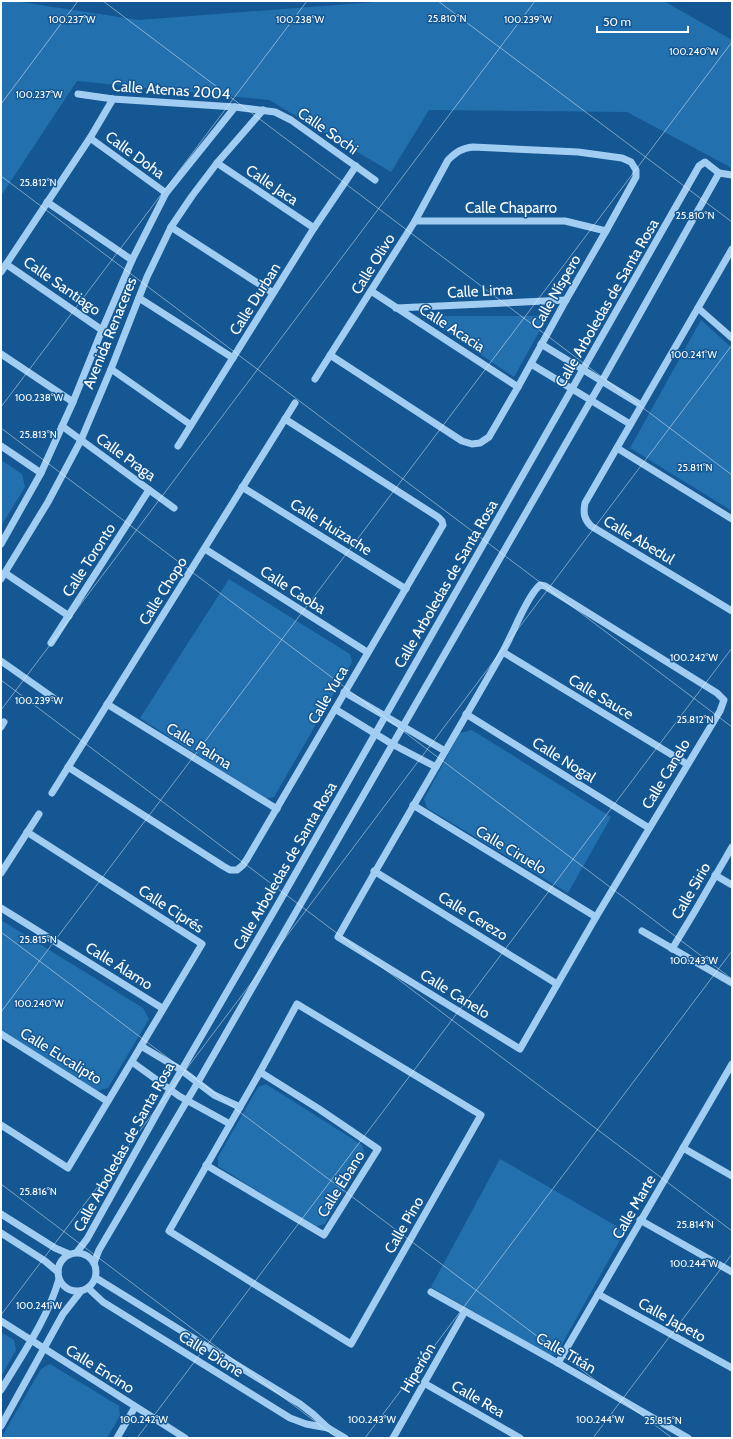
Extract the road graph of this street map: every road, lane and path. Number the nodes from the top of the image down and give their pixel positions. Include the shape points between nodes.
1 (78, 94) dead end
2 (114, 99) junction
3 (235, 107) junction
4 (263, 110) junction
5 (90, 138) junction
6 (448, 160) joint
7 (217, 163) junction
8 (356, 166) junction
9 (720, 173) junction
10 (732, 175) edge
11 (375, 180) dead end
12 (166, 193) junction
13 (47, 202) junction
14 (415, 221) junction
15 (171, 227) junction
16 (314, 228) junction
17 (606, 231) junction
18 (732, 249) edge
19 (132, 260) junction
20 (6, 264) junction
21 (1, 272) edge
22 (371, 291) junction
23 (273, 293) junction
24 (139, 298) junction
25 (566, 300) junction
26 (396, 308) junction
27 (698, 308) junction
28 (102, 330) junction
29 (732, 338) edge
30 (541, 344) junction
31 (1, 354) edge
32 (330, 355) junction
33 (233, 358) junction
34 (531, 364) junction
35 (111, 369) junction
36 (584, 370) junction
37 (315, 379) dead end
38 (602, 381) junction
39 (518, 387) junction
40 (573, 389) junction
41 (591, 400) junction
42 (73, 402) junction
43 (295, 403) dead end
44 (641, 405) junction
45 (284, 419) junction
46 (630, 424) junction
47 (191, 425) junction
48 (62, 426) junction
49 (81, 440) junction
50 (1, 446) edge
51 (178, 446) dead end
52 (617, 448) junction
53 (41, 473) junction
54 (242, 487) junction
55 (149, 490) junction
56 (174, 508) dead end
57 (732, 519) edge
58 (1, 544) edge
59 (205, 549) junction
60 (3, 576) edge
61 (406, 589) junction
62 (732, 611) edge
63 (69, 616) junction
64 (52, 643) dead end
65 (367, 652) junction
66 (502, 652) junction
67 (1, 661) edge
68 (344, 692) junction
69 (55, 699) dead end
70 (108, 704) junction
71 (335, 709) junction
72 (466, 714) junction
73 (385, 716) junction
74 (403, 726) junction
75 (375, 734) junction
76 (392, 744) junction
77 (445, 751) junction
78 (687, 764) junction
79 (68, 767) junction
80 (436, 767) junction
81 (52, 793) dead end
82 (413, 805) junction
83 (277, 809) junction
84 (38, 814) dead end
85 (649, 828) junction
86 (27, 832) junction
87 (732, 846) edge
88 (374, 871) junction
89 (1, 872) edge
90 (715, 875) junction
91 (732, 885) edge
92 (1, 908) edge
93 (596, 917) junction
94 (642, 931) dead end
95 (672, 949) junction
96 (732, 983) edge
97 (557, 984) junction
98 (162, 1008) junction
99 (1, 1034) edge
100 (141, 1046) junction
101 (132, 1062) junction
102 (732, 1064) edge
103 (181, 1070) junction
104 (260, 1072) junction
105 (729, 1077) edge
106 (198, 1082) junction
107 (170, 1090) junction
108 (187, 1100) junction
109 (107, 1101) junction
110 (240, 1107) junction
111 (230, 1124) junction
112 (1, 1125) edge
113 (683, 1148) junction
114 (206, 1164) junction
115 (732, 1176) edge
116 (1, 1214) edge
117 (640, 1220) junction
118 (1, 1233) edge
119 (77, 1252) junction
120 (69, 1254) junction
121 (94, 1263) junction
122 (732, 1272) edge
123 (58, 1276) junction
124 (96, 1278) junction
125 (85, 1289) junction
126 (431, 1292) dead end
127 (598, 1294) junction
128 (465, 1311) junction
129 (1, 1322) edge
130 (30, 1340) junction
131 (44, 1349) junction
132 (558, 1363) junction
133 (732, 1368) edge
134 (424, 1383) junction
135 (1, 1390) edge
136 (135, 1407) junction
137 (1, 1426) edge
138 (328, 1428) junction
139 (117, 1438) edge
140 (185, 1438) edge
141 (345, 1438) edge
142 (393, 1438) edge
143 (520, 1438) edge
144 (688, 1438) edge

1 - 2 street, Calle Atenas 2004
2 - 3 street, Calle Atenas 2004
2 - 5 street
3 - 4 street, Calle Atenas 2004
3 - 12 street, Avenida Renaceres
4 - 7 street, Avenida Renaceres
4 - 8 street, Calle Sochi via 275,112 291,120
5 - 12 street, Calle Doha
5 - 13 street
6 - 14 street, Calle Olivo
6 - 17 street, Calle Níspero via 455,152 473,147 578,152 622,158 632,162 636,177
7 - 15 street, Avenida Renaceres
7 - 16 street, Calle Jaca
8 - 11 street, Calle Sochi
8 - 16 street, Calle Durban
9 - 10 street
9 - 36 street, Calle Arboledas de Santa Rosa via 705,162 699,166
9 - 38 street, Calle Arboledas de Santa Rosa
12 - 19 street, Avenida Renaceres
13 - 19 street
13 - 20 street
14 - 17 street, Calle Chaparro via 565,221
14 - 22 street, Calle Olivo
15 - 23 street
15 - 24 street, Avenida Renaceres
16 - 23 street, Calle Durban
17 - 25 street, Calle Níspero
18 - 27 street, Calle Abedul
19 - 28 street, Avenida Renaceres
20 - 21 street
20 - 28 street, Calle Santiago
22 - 26 street, Calle Acacia
22 - 32 street, Calle Olivo
23 - 33 street, Calle Durban
24 - 33 street
24 - 35 street, Avenida Renaceres
25 - 26 street, Calle Lima
25 - 30 street, Calle Níspero
26 - 39 street, Calle Acacia
27 - 29 street
27 - 44 street, Calle Abedul
28 - 42 street, Avenida Renaceres
30 - 34 street, Calle Níspero
30 - 36 street
31 - 42 street
32 - 37 street, Calle Olivo
32 - 39 street, Calle Níspero via 462,441 472,444 480,444 489,437
33 - 47 street, Calle Durban
34 - 39 street, Calle Níspero
34 - 40 street
35 - 47 street
35 - 49 street, Avenida Renaceres
36 - 38 street
36 - 40 street, Calle Arboledas de Santa Rosa
38 - 41 street, Calle Arboledas de Santa Rosa
38 - 44 street
40 - 41 street
40 - 73 street, Calle Arboledas de Santa Rosa
41 - 46 street
41 - 74 street, Calle Arboledas de Santa Rosa
42 - 48 street, Avenida Renaceres
43 - 45 street, Calle Chopo
44 - 46 street, Calle Abedul
45 - 54 street, Calle Chopo
45 - 61 street, Calle Yuca via 442,521 440,532
46 - 52 street, Calle Abedul
47 - 51 street, Calle Durban
48 - 49 street, Calle Praga
48 - 53 street, Avenida Renaceres
49 - 55 street, Calle Praga
49 - 60 street, Avenida Renaceres via 62,478
50 - 53 street
52 - 57 street
52 - 62 street, Calle Abedul via 585,503 585,520
53 - 58 street, Avenida Renaceres
54 - 59 street, Calle Chopo
54 - 61 street, Calle Huizache
55 - 56 street, Calle Praga
55 - 63 street, Calle Toronto
59 - 65 street, Calle Caoba
59 - 70 street, Calle Chopo
60 - 63 street
61 - 65 street, Calle Yuca
63 - 64 street, Calle Toronto
65 - 68 street, Calle Yuca
66 - 72 street, Calle Canelo
66 - 78 street, Calle Sauce
66 - 78 street, Calle Canelo via 534,591 540,585 545,586 721,696 724,700 722,707
67 - 69 street
68 - 71 street, Calle Yuca
68 - 73 street
70 - 79 street, Calle Chopo
70 - 83 street, Calle Palma
71 - 75 street
71 - 83 street, Calle Yuca
72 - 77 street, Calle Canelo
72 - 85 street, Calle Nogal
73 - 74 street
73 - 75 street, Calle Arboledas de Santa Rosa
74 - 76 street, Calle Arboledas de Santa Rosa
74 - 77 street
75 - 76 street
75 - 103 street, Calle Arboledas de Santa Rosa
76 - 80 street
76 - 106 street, Calle Arboledas de Santa Rosa
77 - 80 street, Calle Canelo
78 - 85 street, Calle Canelo
79 - 81 street, Calle Chopo
79 - 83 street, Calle Yuca via 230,870 237,870 243,865
80 - 82 street, Calle Canelo
82 - 88 street, Calle Canelo
82 - 93 street, Calle Ciruelo
84 - 86 street
85 - 93 street, Calle Canelo
86 - 89 street
86 - 98 street, Calle Ciprés via 202,944
87 - 90 street, Calle Sirio
88 - 97 street, Calle Cerezo
88 - 97 street, Calle Canelo via 338,937 398,975 520,1049
90 - 91 street
90 - 95 street, Calle Sirio
92 - 98 street, Calle Álamo
93 - 97 street, Calle Canelo
94 - 95 street
95 - 96 street
98 - 100 street, Calle Ciprés
99 - 109 street, Calle Eucalipto
100 - 101 street, Calle Ciprés
100 - 103 street
101 - 107 street
101 - 109 street, Calle Ciprés
102 - 105 street, Calle Marte
103 - 106 street
103 - 107 street, Calle Arboledas de Santa Rosa
104 - 110 street, Calle Pino
104 - 114 street, Calle Ébano via 378,1148 324,1235
104 - 114 street, Calle Pino via 297,1004 481,1115 351,1344 169,1231
105 - 113 street, Calle Marte
106 - 108 street, Calle Arboledas de Santa Rosa
106 - 110 street via 218,1098
107 - 108 street
107 - 119 street, Calle Arboledas de Santa Rosa via 87,1239
108 - 111 street
108 - 121 street, Calle Arboledas de Santa Rosa via 99,1250
109 - 112 street, Calle Ciprés via 68,1168
110 - 111 street, Calle Pino
111 - 114 street, Calle Pino
113 - 115 street
113 - 117 street, Calle Marte
116 - 120 street
117 - 122 street
117 - 127 street, Calle Marte
118 - 123 street via 45,1261
119 - 120 street
119 - 121 street via 90,1257
120 - 123 street via 59,1265
121 - 124 street
123 - 125 street via 68,1289
123 - 130 street via 53,1298
124 - 125 street
124 - 138 street, Calle Dione via 300,1404
125 - 131 street via 63,1314
125 - 138 street, Calle Dione via 290,1418
126 - 128 street, Calle Titán
127 - 132 street, Calle Marte
127 - 133 street, Calle Japeto
128 - 132 street, Calle Titán
128 - 134 street, Hiperión
129 - 130 street, Calle Encino
130 - 131 street, Calle Encino
130 - 135 street
131 - 136 street, Calle Encino
131 - 137 street
132 - 144 street, Calle Titán
134 - 142 street, Hiperión
134 - 143 street, Calle Rea
136 - 139 street
136 - 140 street, Calle Encino
138 - 141 street, Calle Dione

